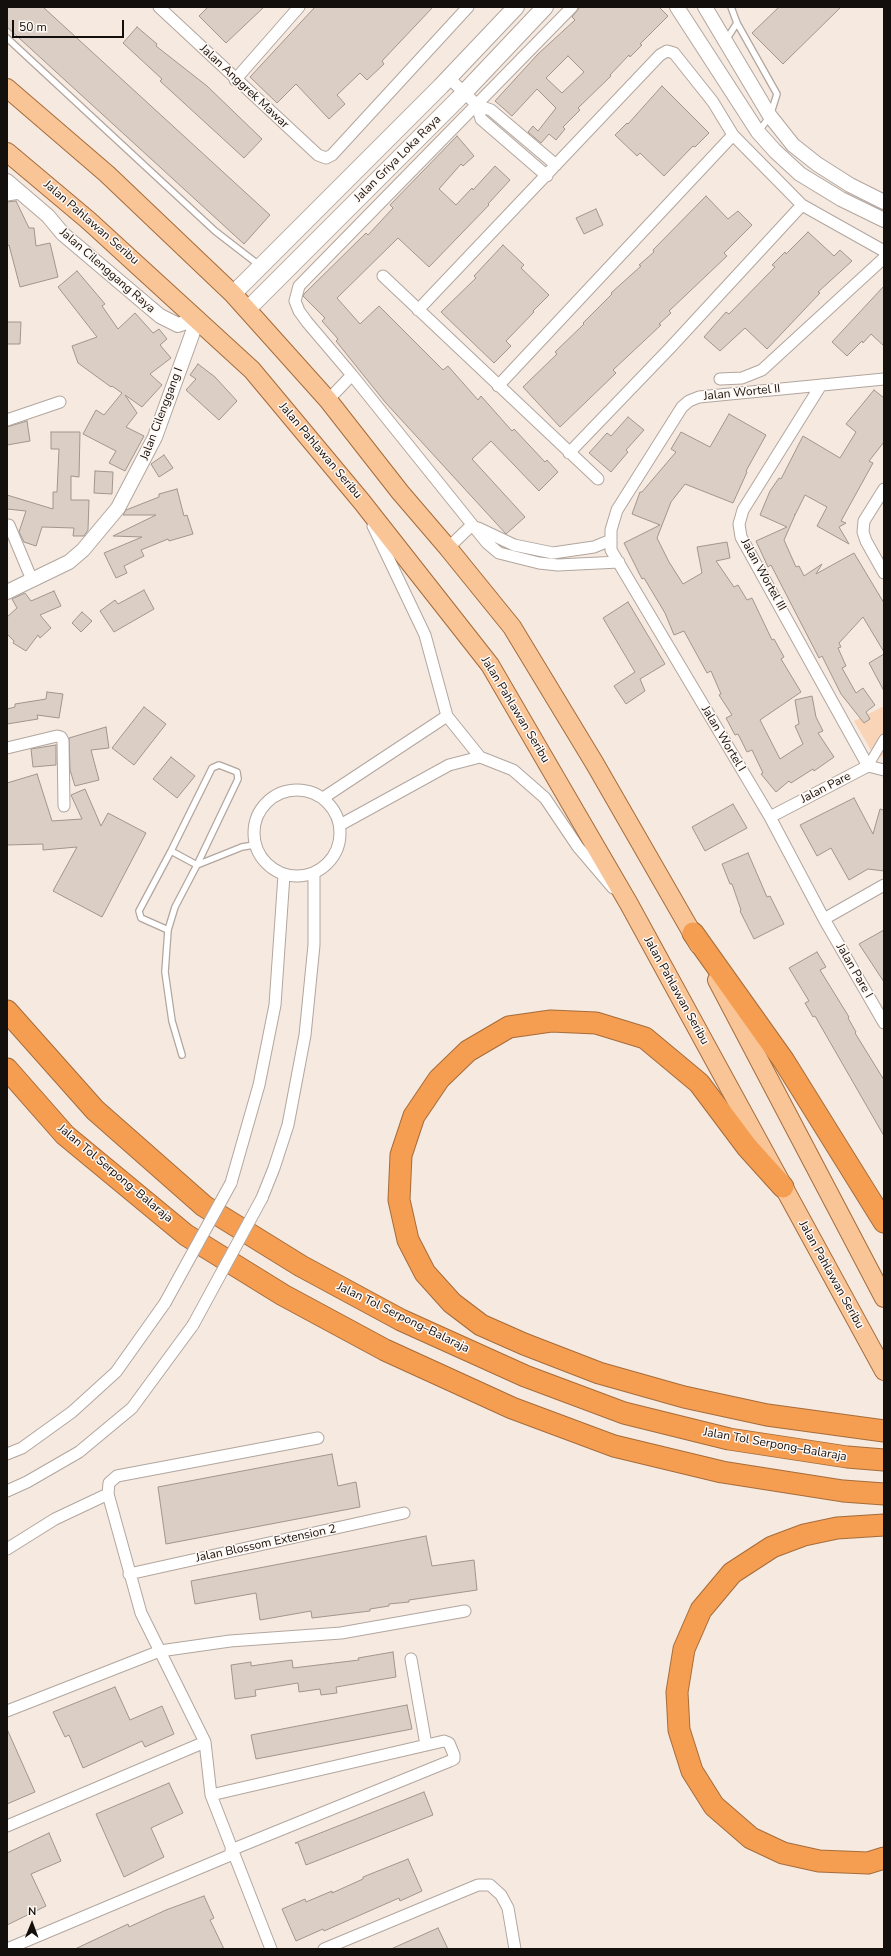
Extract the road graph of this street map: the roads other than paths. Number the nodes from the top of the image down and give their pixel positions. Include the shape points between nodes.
1 (159, 7) edge
2 (299, 7) edge
3 (468, 7) edge
4 (516, 7) edge
5 (545, 7) edge
6 (572, 7) edge
7 (677, 7) edge
8 (705, 7) edge
9 (731, 7) edge
10 (737, 23) junction
11 (8, 39) edge
12 (725, 41) junction
13 (449, 78) junction
14 (235, 80) junction
15 (7, 88) edge
16 (464, 92) junction
17 (477, 105) junction
18 (770, 116) junction
19 (758, 132) junction
20 (733, 135) junction
21 (7, 152) edge
22 (556, 165) junction
23 (546, 176) junction
24 (7, 181) edge
25 (14, 194) edge
26 (884, 202) edge
27 (802, 205) junction
28 (884, 220) edge
29 (884, 251) edge
30 (884, 258) edge
31 (261, 267) junction
32 (383, 276) dead end
33 (234, 294) junction
34 (248, 309) junction
35 (418, 310) junction
36 (198, 318) junction
37 (352, 375) junction
38 (884, 379) edge
39 (720, 380) dead end
40 (821, 385) junction
41 (498, 386) junction
42 (328, 400) junction
43 (60, 402) dead end
44 (7, 420) edge
45 (570, 453) junction
46 (598, 480) dead end
47 (884, 489) edge
48 (362, 502) junction
49 (9, 525) dead end
50 (472, 525) junction
51 (611, 540) junction
52 (448, 548) junction
53 (619, 562) junction
54 (884, 572) edge
55 (32, 580) junction
56 (7, 592) edge
57 (447, 716) junction
58 (884, 739) edge
59 (7, 748) edge
60 (480, 757) junction
61 (868, 766) junction
62 (884, 770) edge
63 (323, 798) junction
64 (64, 806) dead end
65 (770, 817) junction
66 (340, 825) junction
67 (254, 845) junction
68 (171, 851) junction
69 (197, 865) junction
70 (314, 874) junction
71 (284, 875) junction
72 (884, 885) edge
73 (629, 904) junction
74 (824, 919) junction
75 (168, 930) junction
76 (693, 933) junction
77 (7, 1011) edge
78 (884, 1023) edge
79 (182, 1055) dead end
80 (7, 1069) edge
81 (783, 1187) junction
82 (884, 1222) edge
83 (884, 1298) edge
84 (884, 1371) edge
85 (884, 1431) edge
86 (318, 1438) dead end
87 (7, 1454) edge
88 (884, 1460) edge
89 (7, 1490) edge
90 (108, 1494) junction
91 (884, 1494) edge
92 (404, 1513) dead end
93 (884, 1525) edge
94 (7, 1549) edge
95 (129, 1574) junction
96 (465, 1611) dead end
97 (160, 1651) junction
98 (410, 1659) dead end
99 (7, 1711) edge
100 (205, 1742) junction
101 (426, 1745) junction
102 (211, 1795) junction
103 (7, 1826) edge
104 (232, 1852) junction
105 (884, 1858) edge
106 (8, 1949) edge
107 (271, 1949) edge
108 (324, 1949) edge
109 (515, 1949) edge

1 - 14 street, Jalan Anggrek Mawar
2 - 14 street
3 - 14 street, Jalan Anggrek Mawar via 332,155 326,158 318,155
4 - 13 main road, Jalan Griya Loka Raya
5 - 16 main road, Jalan Griya Loka Raya
6 - 17 street
7 - 19 street
8 - 12 street
9 - 10 lane
10 - 12 lane
10 - 18 lane via 777,94
11 - 31 lane via 215,231
12 - 18 street
13 - 16 street
13 - 31 main road, Jalan Griya Loka Raya
15 - 33 main road via 107,174
16 - 17 street
16 - 34 main road, Jalan Griya Loka Raya
17 - 22 street via 491,110
17 - 23 street via 481,118
17 - 37 street via 299,286 295,301 299,311
18 - 19 lane
18 - 26 street via 793,144 817,164
19 - 28 street via 800,174 840,199
20 - 22 street via 713,102 674,53 667,51 660,55
20 - 27 street
20 - 41 street
21 - 36 main road, Jalan Pahlawan Seribu
22 - 23 street
23 - 35 street
24 - 25 street, Jalan Cilenggang Raya
25 - 36 street, Jalan Cilenggang Raya via 48,216 63,234 160,316 178,325
27 - 29 street
27 - 45 street
30 - 39 street via 762,370 742,378
31 - 33 main road, Jalan Griya Loka Raya
32 - 35 street
33 - 34 main road
34 - 42 main road
35 - 41 street
36 - 48 main road, Jalan Pahlawan Seribu via 252,370
36 - 55 street, Jalan Cilenggang I via 155,437 118,508 83,550 69,562
37 - 42 street
37 - 50 street
38 - 40 street, Jalan Wortel II
40 - 51 street, Jalan Wortel II via 699,397 689,401 682,407 617,510
40 - 61 street, Jalan Wortel III via 743,510 739,524 741,536
41 - 45 street
42 - 52 main road via 400,492
43 - 44 street
45 - 46 street
47 - 54 street via 864,521 863,532
48 - 57 street via 425,635
48 - 73 main road, Jalan Pahlawan Seribu via 490,666
49 - 55 street
50 - 51 street via 514,545 553,553 594,547
50 - 52 street
50 - 53 street via 486,543 499,553 520,560 558,565
51 - 53 street, Jalan Wortel II via 611,550
52 - 76 main road via 512,627
53 - 65 street, Jalan Wortel I
55 - 56 street, Jalan Cilenggang I
57 - 60 street
57 - 63 street
58 - 61 street
59 - 64 street via 61,737
60 - 66 street via 449,765
60 - 73 street via 513,770 545,798 578,847 602,877
61 - 62 street
61 - 65 street, Jalan Pare
63 - 66 street via 337,814
63 - 67 street via 310,792 295,790 280,794 268,802 259,814 254,828
65 - 74 street, Jalan Wortel I
66 - 70 street via 341,840 336,854 327,866
67 - 69 lane via 242,847
67 - 71 street via 271,868
68 - 69 lane
68 - 69 lane via 212,768 219,765 237,772 238,779
68 - 75 lane via 139,911 142,918
69 - 75 lane via 175,907
70 - 71 street via 299,877
70 - 89 street, bridge via 314,945 305,1035 288,1126 262,1198 193,1325 132,1408 79,1452 27,1482
71 - 87 street, bridge via 275,1005 259,1085 231,1183 165,1303 116,1372 72,1412 22,1448
72 - 74 street
73 - 81 main road, Jalan Pahlawan Seribu
74 - 78 street, Jalan Pare I
75 - 79 lane via 165,972 172,1021
76 - 82 highway via 784,1060
76 - 83 main road
77 - 88 highway, Jalan Tol Serpong–Balaraja via 95,1110 204,1206 301,1266 401,1320 525,1376 624,1413 729,1439 847,1458
80 - 91 highway, Jalan Tol Serpong–Balaraja via 65,1135 186,1235 283,1295 385,1350 512,1408 614,1446 722,1472 843,1491
81 - 84 main road, Jalan Pahlawan Seribu
81 - 85 highway via 747,1147 699,1083 645,1038 596,1023 551,1021 509,1028 468,1051 439,1079 414,1116 401,1156 399,1200 408,1240 425,1273 452,1303 481,1325 599,1373 684,1397 767,1415
86 - 90 street via 117,1476 109,1483
90 - 94 street via 55,1519
90 - 95 street
92 - 95 street, Jalan Blossom Extension 2
93 - 105 highway via 837,1528 804,1535 772,1547 732,1573 701,1610 684,1649 676,1692 679,1730 692,1771 714,1806 751,1838 783,1853 819,1862 868,1863
95 - 97 street via 142,1614
96 - 97 street via 340,1633 230,1641
97 - 99 street
97 - 100 street
98 - 101 street
100 - 102 street
100 - 103 street
101 - 102 street
101 - 104 street via 447,1741 454,1759
102 - 104 street
104 - 106 street
104 - 107 street
108 - 109 street via 478,1884 490,1885 501,1895 508,1908

